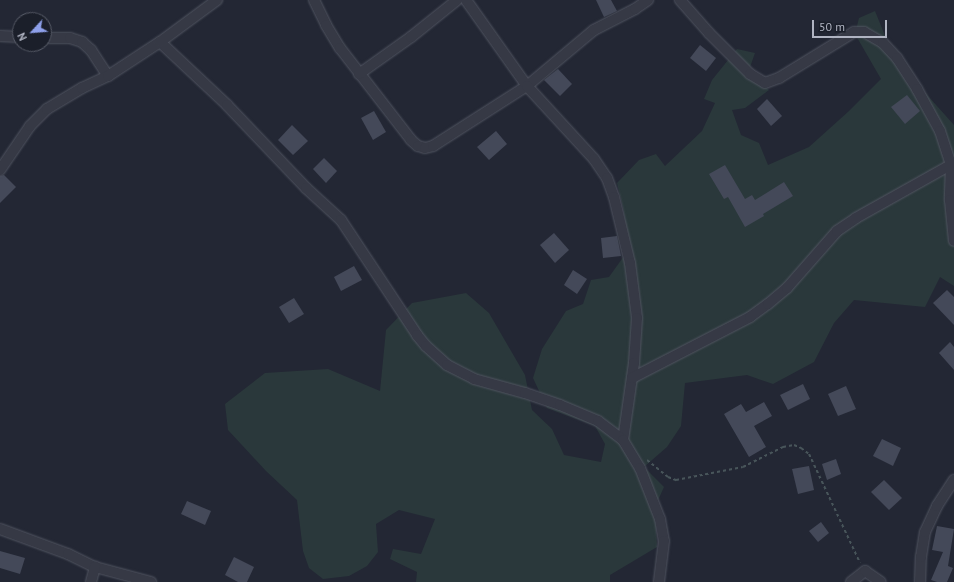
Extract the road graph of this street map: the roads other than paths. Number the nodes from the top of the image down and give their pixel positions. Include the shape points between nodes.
1 (217, 0) edge
2 (314, 0) edge
3 (456, 0) edge
4 (466, 0) edge
5 (648, 0) edge
6 (680, 0) edge
7 (0, 36) edge
8 (12, 37) edge
9 (52, 38) edge
10 (160, 42) junction
11 (360, 74) junction
12 (108, 76) junction
13 (527, 86) junction
14 (952, 164) edge
15 (0, 170) edge
16 (954, 241) edge
17 (632, 378) junction
18 (624, 440) junction
19 (954, 480) edge
20 (0, 529) edge
21 (94, 567) junction
22 (91, 582) edge
23 (151, 582) edge
24 (659, 582) edge
25 (851, 582) edge
26 (880, 582) edge
27 (920, 582) edge

1 - 10 street
2 - 11 street via 332,37
3 - 11 street
4 - 13 street
5 - 13 street via 636,9 594,30
6 - 14 street via 724,49 750,74 765,83 779,78 854,32 875,36 897,58 917,89 940,131
7 - 8 street
9 - 12 street via 70,38 82,42 91,50
10 - 12 street
10 - 18 street via 254,133 306,188 342,220 413,329 426,346 447,365 474,379 560,405 598,422
11 - 13 street via 411,140 425,148 434,146
12 - 15 street via 82,88 41,114
13 - 17 street via 594,158 607,178 614,197 635,291 637,318
14 - 16 street via 950,200
14 - 17 street via 837,231 786,288 756,313
17 - 18 street
18 - 24 street via 640,468 660,519 664,541
19 - 27 street via 937,506 925,532
20 - 21 street via 68,554
21 - 22 street
21 - 23 street
25 - 26 street via 865,571

